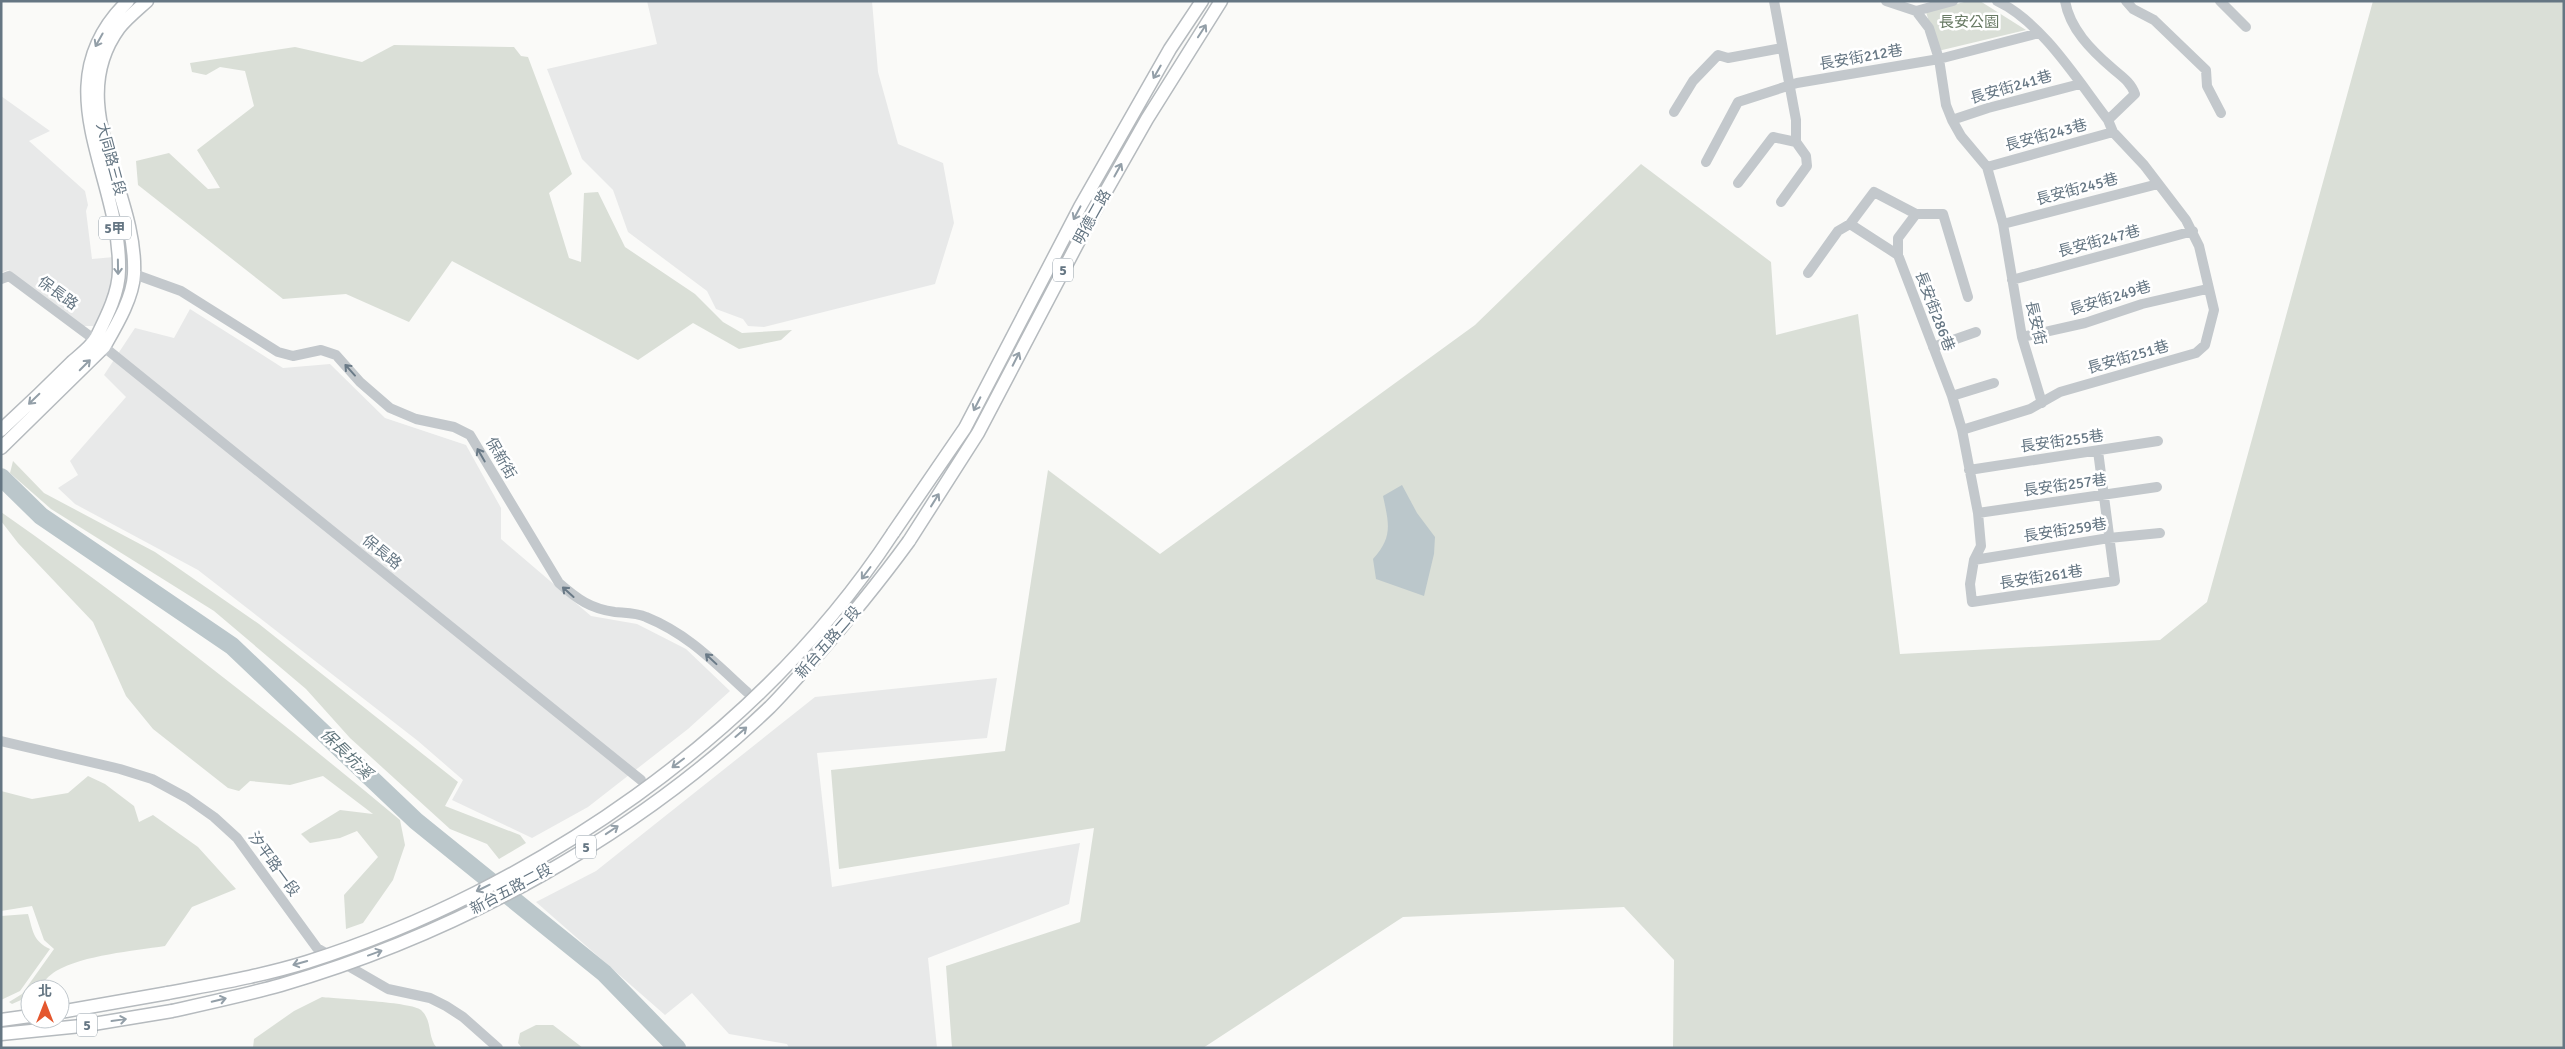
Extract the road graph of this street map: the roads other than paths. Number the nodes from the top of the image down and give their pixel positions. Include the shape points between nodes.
1 (128, 1) edge
2 (146, 1) edge
3 (1202, 1) edge
4 (1221, 1) edge
5 (1774, 1) edge
6 (1886, 1) edge
7 (1953, 1) edge
8 (1997, 1) edge
9 (2065, 1) edge
10 (2126, 1) edge
11 (2220, 1) edge
12 (1916, 11) junction
13 (2246, 27) dead end
14 (2039, 33) junction
15 (1782, 48) junction
16 (1939, 59) junction
17 (2080, 84) junction
18 (1789, 86) junction
19 (1674, 112) dead end
20 (2221, 113) dead end
21 (1952, 120) junction
22 (2108, 120) junction
23 (2113, 132) junction
24 (1796, 142) junction
25 (1706, 162) dead end
26 (1987, 167) junction
27 (1738, 182) dead end
28 (2158, 184) junction
29 (1780, 202) dead end
30 (1916, 214) junction
31 (1850, 224) junction
32 (2003, 224) junction
33 (2193, 232) junction
34 (1898, 255) junction
35 (1808, 273) dead end
36 (134, 274) junction
37 (1, 279) edge
38 (2012, 280) junction
39 (2207, 289) junction
40 (1968, 296) dead end
41 (1976, 332) dead end
42 (2022, 337) junction
43 (99, 344) junction
44 (1933, 347) junction
45 (1994, 382) dead end
46 (1952, 396) junction
47 (2042, 403) junction
48 (1962, 430) junction
49 (6, 431) edge
50 (2158, 441) dead end
51 (1, 448) edge
52 (2098, 451) junction
53 (1969, 470) junction
54 (2157, 487) dead end
55 (2105, 495) junction
56 (1978, 513) junction
57 (2160, 533) dead end
58 (893, 534) joint
59 (2108, 538) junction
60 (909, 541) joint
61 (1974, 560) junction
62 (747, 692) dead end
63 (1, 740) edge
64 (642, 780) dead end
65 (70, 1010) edge
66 (20, 1017) edge
67 (1, 1020) edge
68 (1, 1034) edge
69 (498, 1048) edge

1 -> 43 main road, 大同路三段 / 5甲 via 109,22 95,47 89,74 91,132 115,230 119,269
2 - 36 main road, 大同路三段 / 5甲 via 119,28 99,75 101,130 130,226
3 -> 58 main road, 明德二路 / 5 via 1170,49 1095,181 965,428
60 -> 4 main road, 明德二路 / 5 via 978,433 1103,197 1147,119
5 - 15 street
6 - 12 street
7 - 12 street
8 - 14 street via 2011,8
9 - 22 street via 2074,27 2096,54 2132,86 2135,94
10 - 20 street via 2133,9 2154,20 2206,70 2207,86
11 - 13 street
12 - 16 street, 長安街 via 1929,28
14 - 16 street, 長安街212巷
14 - 17 street
15 - 18 street
15 - 19 street via 1728,58 1718,55 1693,81
16 - 18 street, 長安街212巷
16 - 21 street, 長安街 via 1946,105
17 - 21 street, 長安街241巷
17 - 22 street
18 - 24 street via 1796,120
18 - 25 street, 長安街212巷 via 1738,102
21 - 26 street, 長安街
22 - 23 street
23 - 26 street, 長安街243巷
23 - 28 street
24 - 27 street via 1773,137
24 - 29 street via 1806,156 1807,166
26 - 32 street, 長安街
28 - 32 street, 長安街245巷
28 - 33 street
30 - 31 street via 1874,192
30 - 34 street via 1898,238
30 - 40 street via 1943,214
31 - 34 street
31 - 35 street via 1838,230
32 - 38 street, 長安街
33 - 38 street, 長安街247巷
33 - 39 street via 2204,263
34 - 44 street, 長安街286巷
36 - 43 main road, 大同路三段 / 5甲 via 127,299
62 -> 36 street, 保新街 via 691,640 669,627 644,615 591,607 575,598 559,583 470,435 390,408 336,355 321,350 293,356 278,352 181,291
37 - 43 street, 保長路 via 9,276
38 - 42 street, 長安街
39 - 42 street, 長安街249巷
39 - 47 street, 長安街251巷 via 2214,310 2205,345 2196,353 2060,392
41 - 44 street
42 - 47 street, 長安街
43 - 49 main road, 大同路三段 / 5甲
43 - 64 street, 保長路
44 - 46 street, 長安街286巷
45 - 46 street
46 - 48 street, 長安街286巷
47 - 48 street
48 - 53 street
49 - 51 main road, 5甲
50 - 52 street, 長安街255巷
52 - 53 street, 長安街255巷
52 - 55 street
53 - 56 street
54 - 55 street, 長安街257巷
55 - 56 street, 長安街257巷
55 - 59 street
56 - 61 street via 1981,546
57 - 59 street, 長安街259巷
58 -> 65 main road, 新台五路二段 / 5, bridge via 863,577 763,690 679,762 563,846 404,926 307,962 168,993
59 - 61 street, 長安街259巷
59 - 61 street, 長安街261巷 via 2115,581 1972,602 1970,584
68 -> 60 main road, 新台五路二段 / 5, bridge via 81,1026 172,1011 281,985 387,949 455,919 568,859 689,776 771,706 855,612
63 - 69 street, 汐平路一段 via 136,774 187,798 214,816 237,838 317,948 388,989 430,998 446,1006 463,1016
66 - 67 main road

